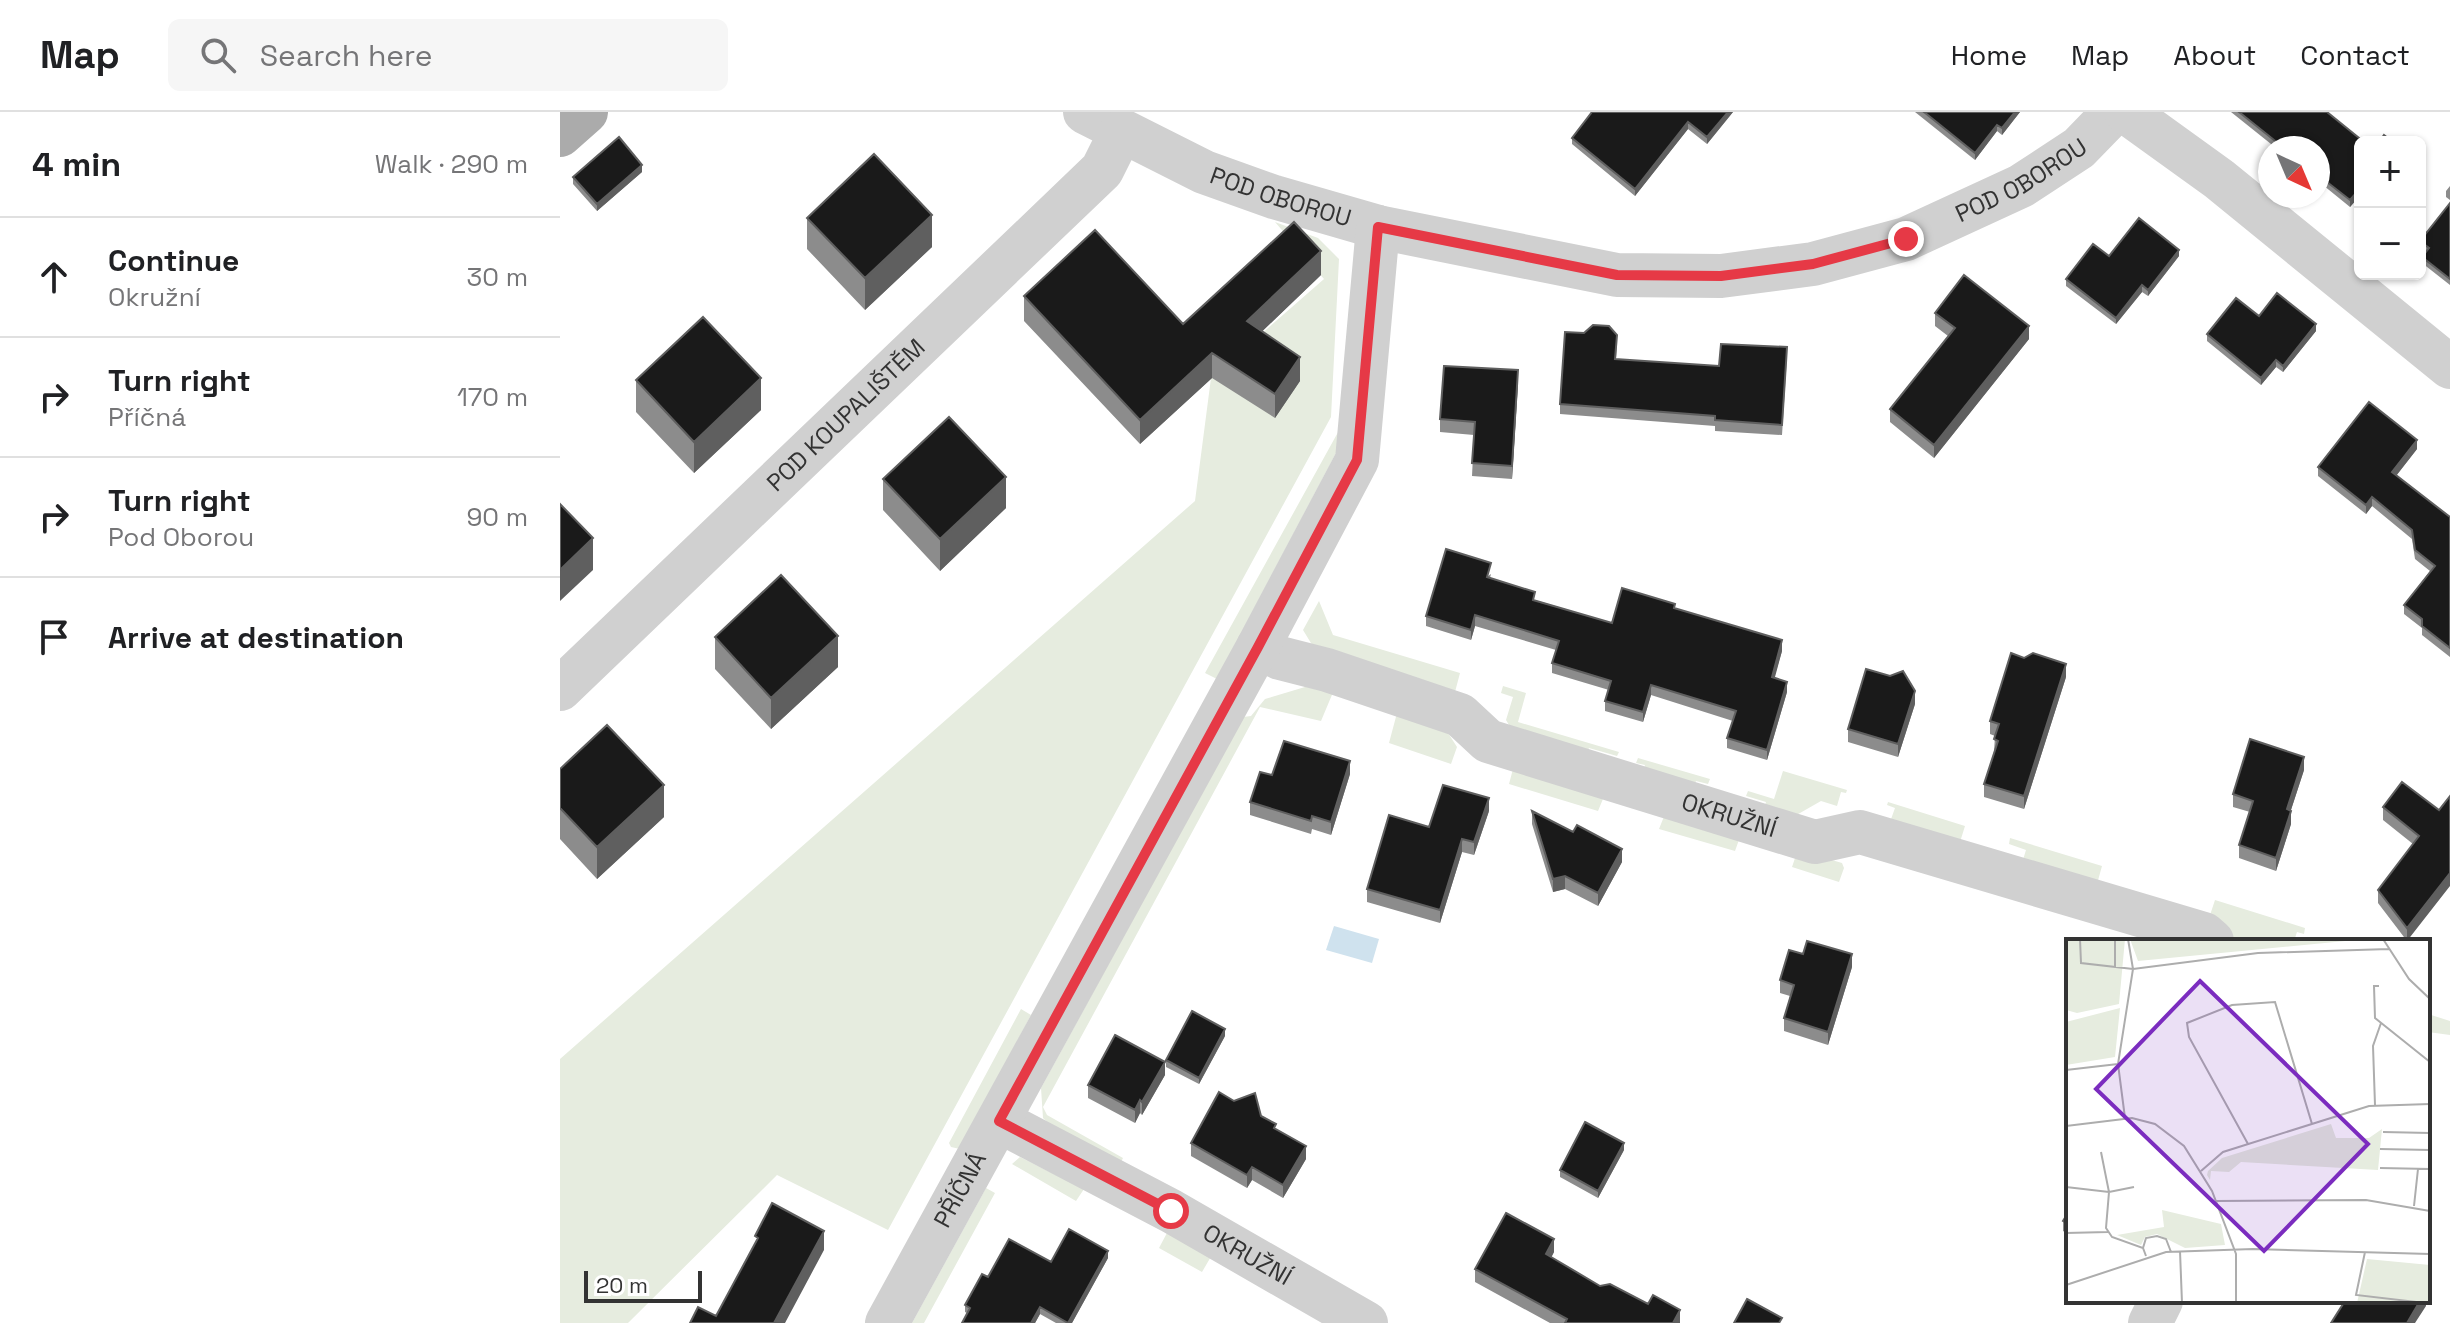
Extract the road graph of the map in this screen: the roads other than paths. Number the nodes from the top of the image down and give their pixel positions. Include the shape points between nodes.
1 (586, 112) edge
2 (2114, 112) edge
3 (2126, 112) edge
4 (1103, 122) edge
5 (560, 135) edge
6 (1378, 227) junction
7 (2450, 367) edge
8 (1258, 647) junction
9 (560, 689) edge
10 (2210, 939) edge
11 (999, 1121) junction
12 (2160, 1303) edge
13 (887, 1323) edge
14 (1366, 1323) edge
15 (2150, 1323) edge

1 - 5 main road
2 - 6 street, POD OBOROU via 2079,148 2021,186 1906,239 1813,264 1721,276 1617,275
3 - 7 street via 2219,179
4 - 6 street, POD OBOROU via 1218,177
4 - 9 street, POD KOUPALIŠTĚM via 1102,170
6 - 8 street, PŘÍČNÁ via 1357,460
8 - 10 street, OKRUŽNÍ via 1460,715 1488,741 1815,842 1860,832
8 - 11 street, PŘÍČNÁ
11 - 13 street, PŘÍČNÁ
11 - 14 street, OKRUŽNÍ via 1171,1211
12 - 15 street

